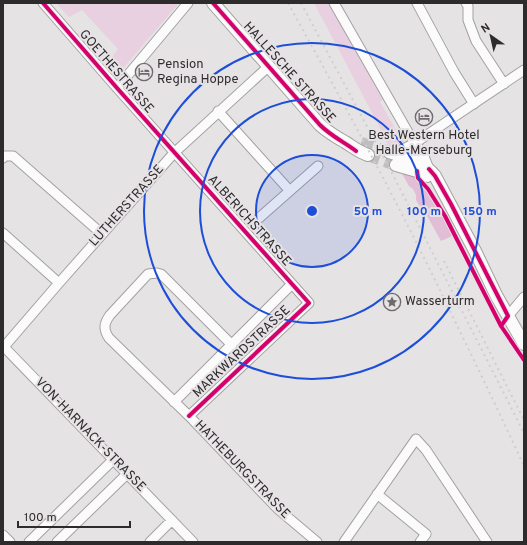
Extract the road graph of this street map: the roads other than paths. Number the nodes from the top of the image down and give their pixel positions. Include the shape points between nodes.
1 (43, 3) edge
2 (188, 3) edge
3 (213, 3) edge
4 (334, 3) edge
5 (417, 3) edge
6 (466, 3) edge
7 (269, 66) junction
8 (524, 70) edge
9 (504, 84) junction
10 (116, 88) junction
11 (474, 104) junction
12 (218, 111) junction
13 (345, 142) junction
14 (415, 142) junction
15 (361, 143) tunnel mouth
16 (174, 153) junction
17 (368, 155) tunnel mouth
18 (394, 157) junction
19 (3, 158) edge
20 (318, 166) dead end
21 (429, 169) junction
22 (438, 183) junction
23 (290, 191) junction
24 (259, 218) tunnel mouth
25 (3, 233) edge
26 (102, 234) junction
27 (59, 283) junction
28 (292, 284) junction
29 (524, 297) edge
30 (309, 303) joint
31 (508, 316) junction
32 (524, 344) edge
33 (232, 345) junction
34 (3, 347) edge
35 (174, 402) junction
36 (189, 416) junction
37 (113, 460) junction
38 (127, 474) junction
39 (377, 494) junction
40 (172, 520) junction
41 (3, 535) edge
42 (10, 542) edge
43 (29, 542) edge
44 (57, 542) edge
45 (150, 542) edge
46 (193, 542) edge
47 (317, 542) edge
48 (344, 542) edge
49 (420, 542) edge
50 (487, 542) edge

1 - 10 street, GOETHESTRASSE
2 - 10 street
3 - 7 main road, HALLESCHE STRASSE
4 - 14 street
5 - 11 street
6 - 9 street via 468,20 476,41
7 - 12 street, LUTHERSTRASSE
7 - 13 main road, HALLESCHE STRASSE via 320,125
8 - 9 street
9 - 11 street
10 - 16 street, GOETHESTRASSE
11 - 14 street
12 - 16 street, LUTHERSTRASSE
12 - 23 street
13 - 15 main road, HALLESCHE STRASSE
13 - 17 main road, HALLESCHE STRASSE via 356,151
14 - 18 street
14 - 21 street
16 - 26 street, LUTHERSTRASSE
16 - 28 street, ALBERICHSTRASSE via 247,228
18 - 21 main road via 413,160
18 - 22 main road
19 - 26 street via 13,156
20 - 23 street
21 - 22 main road
22 - 31 main road
23 - 24 street
25 - 27 street
26 - 27 street, LUTHERSTRASSE
27 - 34 street, LUTHERSTRASSE
28 - 30 street, ALBERICHSTRASSE
28 - 33 street, MARKWARDSTRASSE
29 - 31 street
30 - 36 street, MARKWARDSTRASSE
31 - 32 main road
33 - 35 street, MARKWARDSTRASSE
33 - 35 street, HATHEBURGSTRASSE via 162,274 148,274 106,320 105,332
34 - 37 street, VON-HARNACK-STRASSE
35 - 36 street, HATHEBURGSTRASSE
36 - 47 street, HATHEBURGSTRASSE via 278,509
37 - 38 street, VON-HARNACK-STRASSE
37 - 43 street
38 - 40 street, VON-HARNACK-STRASSE
38 - 44 street
39 - 48 street
39 - 49 street via 426,534
39 - 50 street via 416,439
40 - 45 street
40 - 46 street, VON-HARNACK-STRASSE
41 - 42 street

